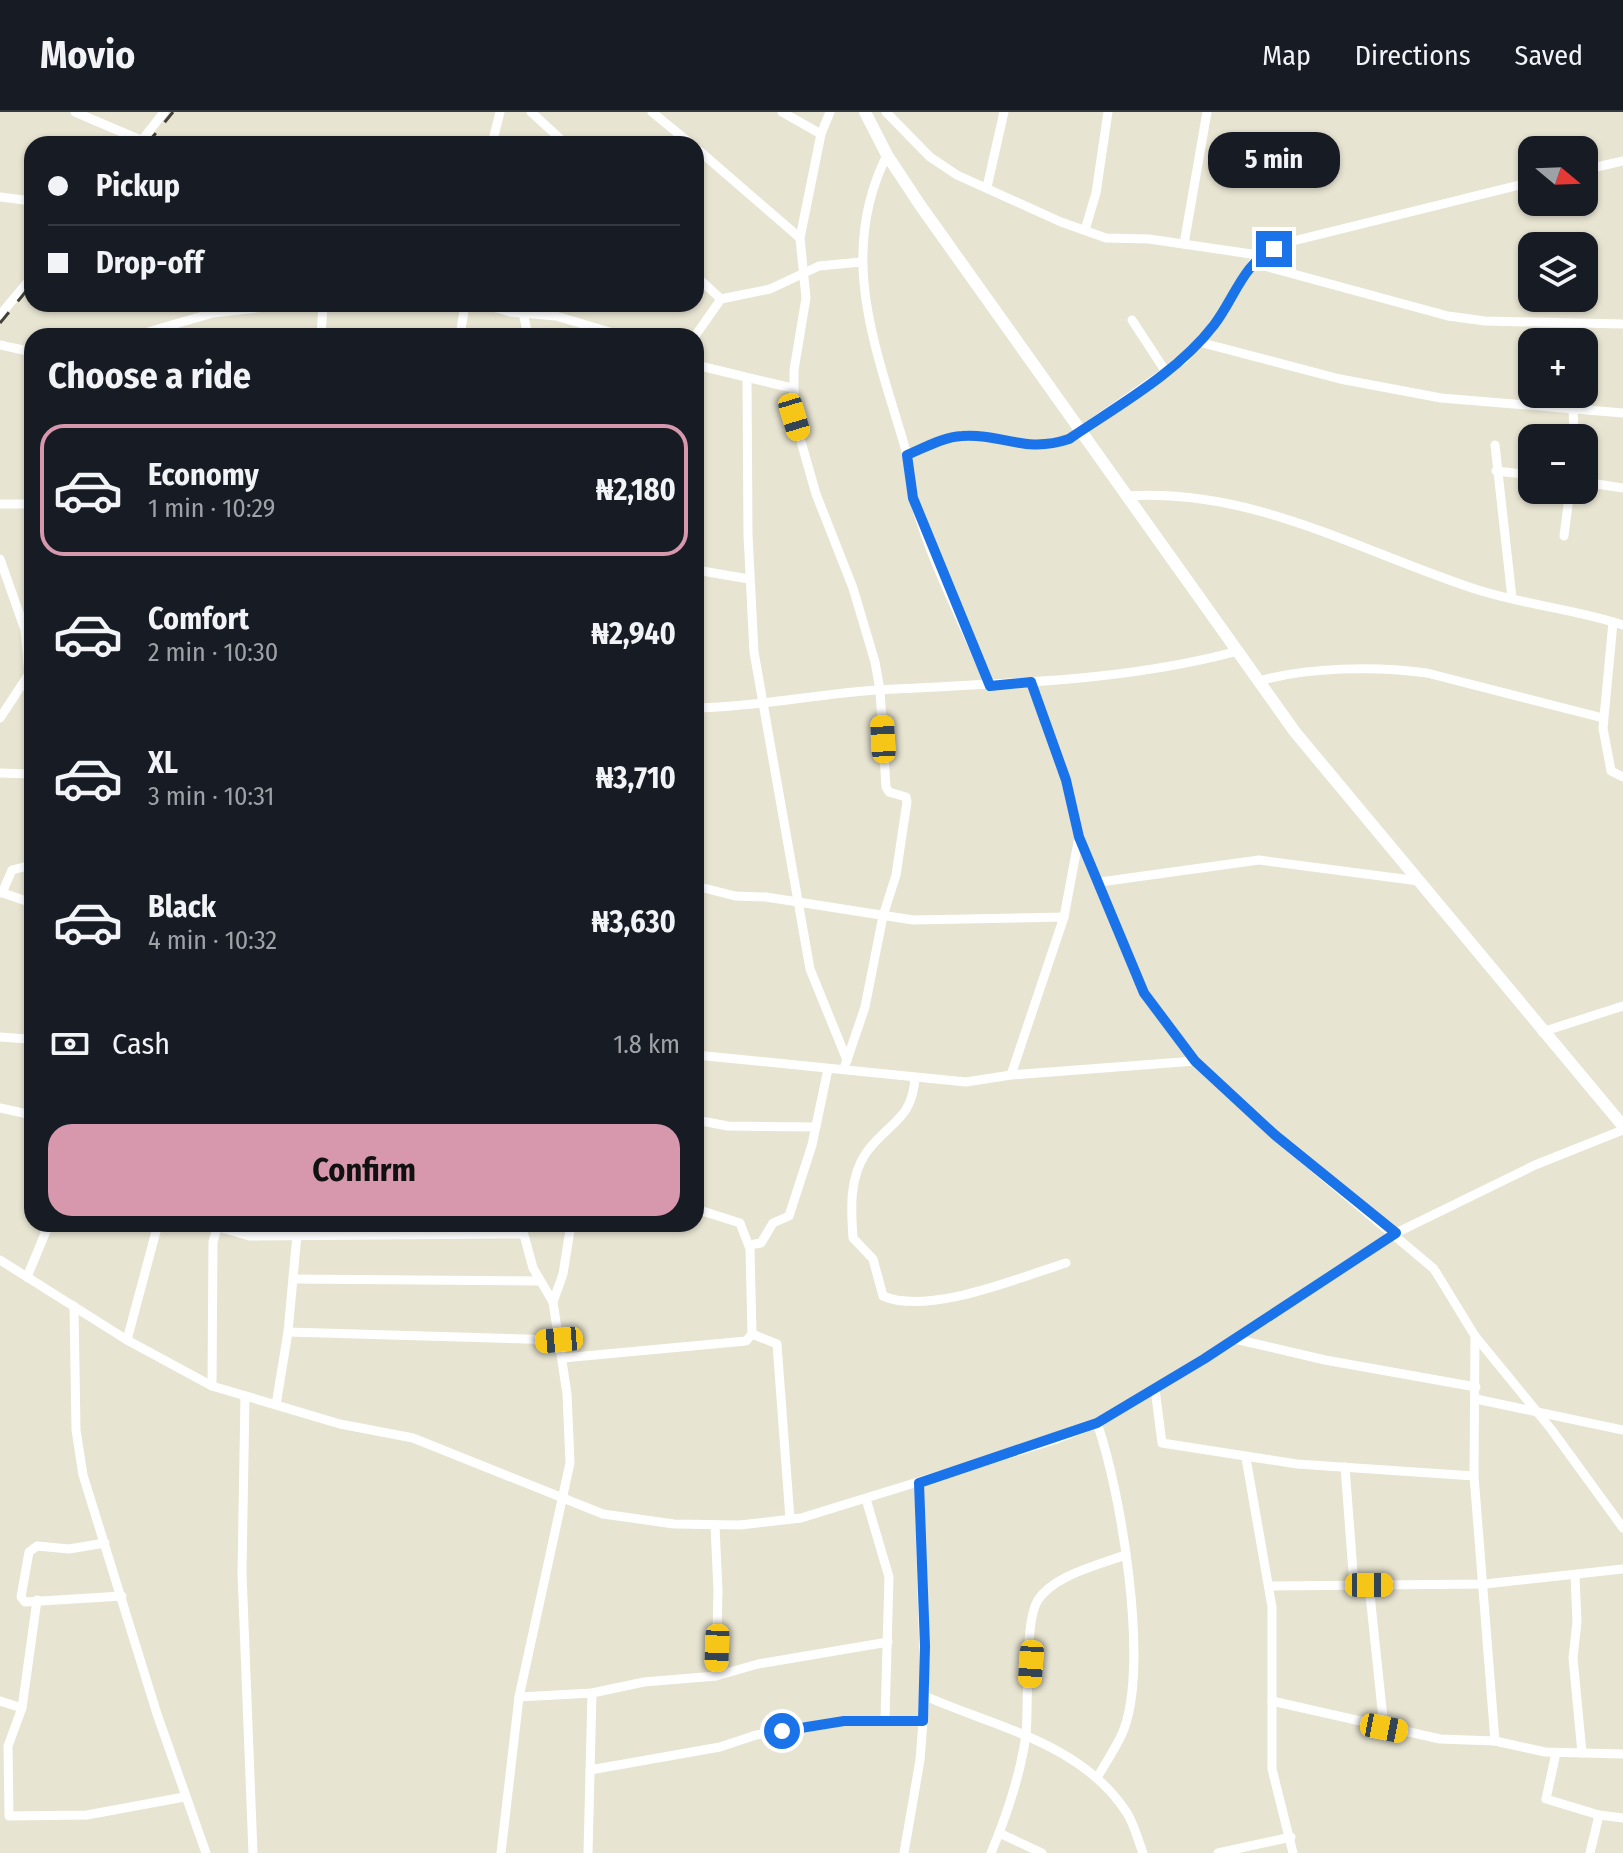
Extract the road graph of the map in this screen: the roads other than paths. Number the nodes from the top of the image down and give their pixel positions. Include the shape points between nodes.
1 (75, 112) edge
2 (164, 112) edge
3 (500, 112) edge
4 (531, 112) edge
5 (652, 112) edge
6 (782, 112) edge
7 (830, 112) edge
8 (865, 112) edge
9 (886, 112) edge
10 (1004, 112) edge
11 (1108, 112) edge
12 (1207, 112) edge
13 (821, 134) junction
14 (128, 136) edge
15 (148, 136) edge
16 (494, 136) edge
17 (557, 136) edge
18 (682, 136) edge
19 (704, 155) edge
20 (887, 155) junction
21 (1623, 161) edge
22 (1598, 167) edge
23 (1518, 185) edge
24 (987, 187) junction
25 (0, 197) edge
26 (24, 200) edge
27 (1085, 230) junction
28 (800, 238) junction
29 (1184, 244) junction
30 (1256, 259) junction
31 (861, 262) junction
32 (801, 271) junction
33 (704, 283) edge
34 (24, 286) edge
35 (721, 299) junction
36 (220, 312) edge
37 (523, 312) joint
38 (0, 315) edge
39 (1132, 320) dead end
40 (1623, 324) edge
41 (159, 328) edge
42 (526, 328) edge
43 (596, 328) edge
44 (701, 328) edge
45 (1199, 342) junction
46 (0, 345) edge
47 (24, 350) edge
48 (704, 367) edge
49 (1166, 372) junction
50 (747, 379) junction
51 (792, 388) junction
52 (1518, 403) edge
53 (1587, 408) edge
54 (1623, 413) edge
55 (1080, 432) junction
56 (1495, 445) dead end
57 (907, 455) junction
58 (1496, 471) junction
59 (1518, 473) edge
60 (1598, 484) edge
61 (1623, 488) edge
62 (1126, 496) junction
63 (0, 504) edge
64 (24, 504) edge
65 (1568, 504) edge
66 (1564, 536) dead end
67 (0, 559) edge
68 (704, 571) edge
69 (749, 579) junction
70 (1512, 598) junction
71 (24, 616) edge
72 (1618, 623) edge
73 (1238, 651) junction
74 (1259, 681) junction
75 (1031, 682) junction
76 (24, 684) edge
77 (990, 686) junction
78 (880, 690) junction
79 (763, 702) junction
80 (704, 707) edge
81 (0, 718) edge
82 (1603, 718) junction
83 (0, 773) edge
84 (24, 774) edge
85 (1623, 777) edge
86 (1079, 837) junction
87 (24, 867) edge
88 (1419, 881) junction
89 (1100, 882) junction
90 (704, 888) edge
91 (1, 892) edge
92 (24, 900) edge
93 (798, 902) junction
94 (883, 916) junction
95 (1064, 917) junction
96 (1623, 1006) edge
97 (1542, 1032) junction
98 (0, 1037) edge
99 (24, 1039) edge
100 (704, 1056) edge
101 (1195, 1061) junction
102 (846, 1064) junction
103 (828, 1069) junction
104 (1011, 1075) junction
105 (915, 1078) junction
106 (0, 1108) edge
107 (24, 1113) edge
108 (704, 1122) edge
109 (816, 1127) junction
110 (1623, 1128) edge
111 (704, 1212) edge
112 (46, 1232) edge
113 (156, 1232) edge
114 (213, 1232) edge
115 (235, 1232) edge
116 (298, 1232) edge
117 (389, 1232) edge
118 (456, 1232) edge
119 (523, 1232) edge
120 (570, 1232) edge
121 (1396, 1233) junction
122 (389, 1235) junction
123 (298, 1237) junction
124 (749, 1245) junction
125 (0, 1260) edge
126 (1066, 1263) dead end
127 (27, 1277) junction
128 (294, 1279) junction
129 (539, 1281) junction
130 (553, 1302) junction
131 (74, 1306) junction
132 (288, 1332) junction
133 (752, 1334) junction
134 (1475, 1336) junction
135 (1235, 1339) junction
136 (127, 1340) junction
137 (559, 1340) junction
138 (563, 1358) junction
139 (212, 1386) junction
140 (1476, 1387) junction
141 (1155, 1389) junction
142 (245, 1396) junction
143 (1476, 1399) junction
144 (276, 1405) junction
145 (1540, 1415) junction
146 (1097, 1423) junction
147 (1623, 1430) edge
148 (1246, 1458) junction
149 (1345, 1467) junction
150 (1474, 1476) junction
151 (919, 1483) junction
152 (866, 1499) junction
153 (564, 1501) junction
154 (790, 1519) junction
155 (715, 1526) junction
156 (1623, 1528) edge
157 (105, 1543) junction
158 (1125, 1555) junction
159 (1623, 1569) edge
160 (1575, 1575) junction
161 (1485, 1584) junction
162 (1354, 1585) junction
163 (1369, 1585) junction
164 (1270, 1586) junction
165 (122, 1596) junction
166 (37, 1600) junction
167 (888, 1642) junction
168 (716, 1676) junction
169 (592, 1693) junction
170 (925, 1696) junction
171 (519, 1697) junction
172 (0, 1701) edge
173 (1272, 1701) junction
174 (22, 1708) junction
175 (885, 1719) junction
176 (923, 1721) junction
177 (1384, 1728) junction
178 (1026, 1735) junction
179 (1495, 1741) junction
180 (1556, 1753) junction
181 (1582, 1753) junction
182 (1623, 1754) edge
183 (590, 1770) junction
184 (1097, 1778) junction
185 (184, 1797) junction
186 (1599, 1815) junction
187 (1623, 1818) edge
188 (999, 1833) junction
189 (1291, 1837) junction
190 (206, 1853) edge
191 (253, 1853) edge
192 (501, 1853) edge
193 (588, 1853) edge
194 (904, 1853) edge
195 (991, 1853) edge
196 (1042, 1853) edge
197 (1143, 1853) edge
198 (1218, 1853) edge
199 (1293, 1853) edge
200 (1590, 1853) edge

1 - 14 street
2 - 15 street
3 - 16 street
4 - 17 street
5 - 18 street
6 - 13 street
7 - 13 street
8 - 20 street
9 - 24 street via 930,157
10 - 24 street
11 - 27 street
12 - 29 street
13 - 28 street
19 - 28 street
20 - 31 street via 872,186
20 - 55 street
21 - 22 street
23 - 30 street via 1289,242
24 - 27 street
25 - 26 street
27 - 29 street via 1106,238
28 - 32 street
29 - 30 street
30 - 40 street via 1448,316
30 - 45 street
31 - 32 street
31 - 57 street via 864,304
32 - 35 street via 770,289
32 - 51 street via 806,298
33 - 35 street
34 - 38 street
35 - 44 street
36 - 41 street
37 - 42 street
37 - 43 street
39 - 49 street
45 - 49 street
45 - 52 street via 1340,379 1441,398
46 - 47 street
48 - 50 street
49 - 55 street
50 - 51 street
50 - 69 street
51 - 78 street via 805,456 853,588
53 - 54 street
55 - 57 street via 1049,446 963,436
55 - 62 street
56 - 58 street
57 - 77 street via 913,498
58 - 59 street
58 - 70 street
60 - 61 street
62 - 70 street via 1215,501 1268,513 1430,574
62 - 73 street
63 - 64 street
65 - 66 street
67 - 71 street
68 - 69 street
69 - 79 street
70 - 72 street
72 - 82 street
73 - 74 street
73 - 75 street via 1173,668
74 - 82 street via 1294,673 1401,670
74 - 88 street
75 - 77 street
75 - 86 street via 1066,780
76 - 81 street
77 - 78 street
78 - 79 street
78 - 94 street via 886,787 907,802 896,875
79 - 80 street
79 - 93 street
82 - 85 street via 1611,771
83 - 84 street
86 - 89 street
86 - 95 street
87 - 91 street via 12,870
88 - 89 street via 1259,860
88 - 97 street
89 - 101 street via 1144,993
90 - 93 street
91 - 92 street
93 - 94 street
93 - 102 street via 810,969
94 - 95 street
94 - 102 street via 865,1007
95 - 104 street
96 - 97 street
97 - 110 street
98 - 99 street
100 - 103 street
101 - 104 street
101 - 121 street via 1275,1135
102 - 103 street
102 - 105 street
103 - 109 street
104 - 105 street via 966,1082
105 - 126 street via 912,1105 865,1156 854,1182 853,1238 873,1259 883,1296 931,1300
106 - 107 street
108 - 109 street
109 - 124 street via 789,1216 773,1223 761,1243
110 - 121 street
111 - 124 street via 740,1223
112 - 127 street
113 - 136 street
114 - 139 street
115 - 123 street
116 - 123 street
117 - 122 street
118 - 122 street
119 - 129 street
120 - 130 street
121 - 134 street via 1434,1269
121 - 135 street
122 - 123 street
123 - 128 street
124 - 133 street
125 - 127 street
127 - 131 street
128 - 129 street
128 - 132 street
129 - 130 street
130 - 137 street
131 - 136 street
131 - 157 street via 76,1430 83,1475
132 - 137 street
132 - 144 street
133 - 138 street via 746,1341
133 - 154 street via 777,1344
134 - 140 street
134 - 145 street
135 - 140 street
135 - 141 street
136 - 139 street
137 - 138 street
138 - 153 street via 571,1438
139 - 142 street
140 - 143 street
141 - 146 street
141 - 148 street via 1162,1443
142 - 144 street
142 - 191 street via 242,1573
143 - 145 street
143 - 150 street
144 - 153 street via 413,1438
145 - 147 street
145 - 156 street
146 - 151 street
146 - 158 street
148 - 149 street
148 - 164 street
149 - 150 street
149 - 162 street
150 - 161 street
151 - 152 street
151 - 170 street
152 - 154 street
152 - 167 street via 889,1577
153 - 155 street via 638,1520
153 - 171 street
154 - 155 street
155 - 168 street
157 - 165 street
157 - 166 street via 69,1549 37,1546 29,1552 21,1597 25,1602
158 - 178 street via 1050,1587 1037,1601 1030,1634
158 - 184 street via 1131,1586 1131,1691 1124,1729
159 - 160 street
160 - 161 street
160 - 181 street via 1573,1658
161 - 163 street
161 - 179 street
162 - 163 street
162 - 164 street
163 - 177 street
164 - 173 street
165 - 166 street
165 - 185 street
166 - 174 street
167 - 168 street
167 - 175 street
168 - 169 street
169 - 171 street
169 - 183 street
170 - 176 street
170 - 178 street
171 - 192 street
172 - 174 street
173 - 177 street
173 - 189 street via 1272,1769
174 - 185 street via 8,1746 9,1816 87,1815
175 - 176 street
175 - 183 street via 756,1735 720,1747
176 - 194 street
177 - 179 street via 1440,1739
178 - 184 street
178 - 188 street
179 - 180 street
180 - 181 street
180 - 186 street via 1546,1799
181 - 182 street
183 - 193 street
184 - 197 street via 1127,1813
185 - 190 street
186 - 187 street
186 - 200 street
188 - 195 street
188 - 196 street
189 - 198 street
189 - 199 street

